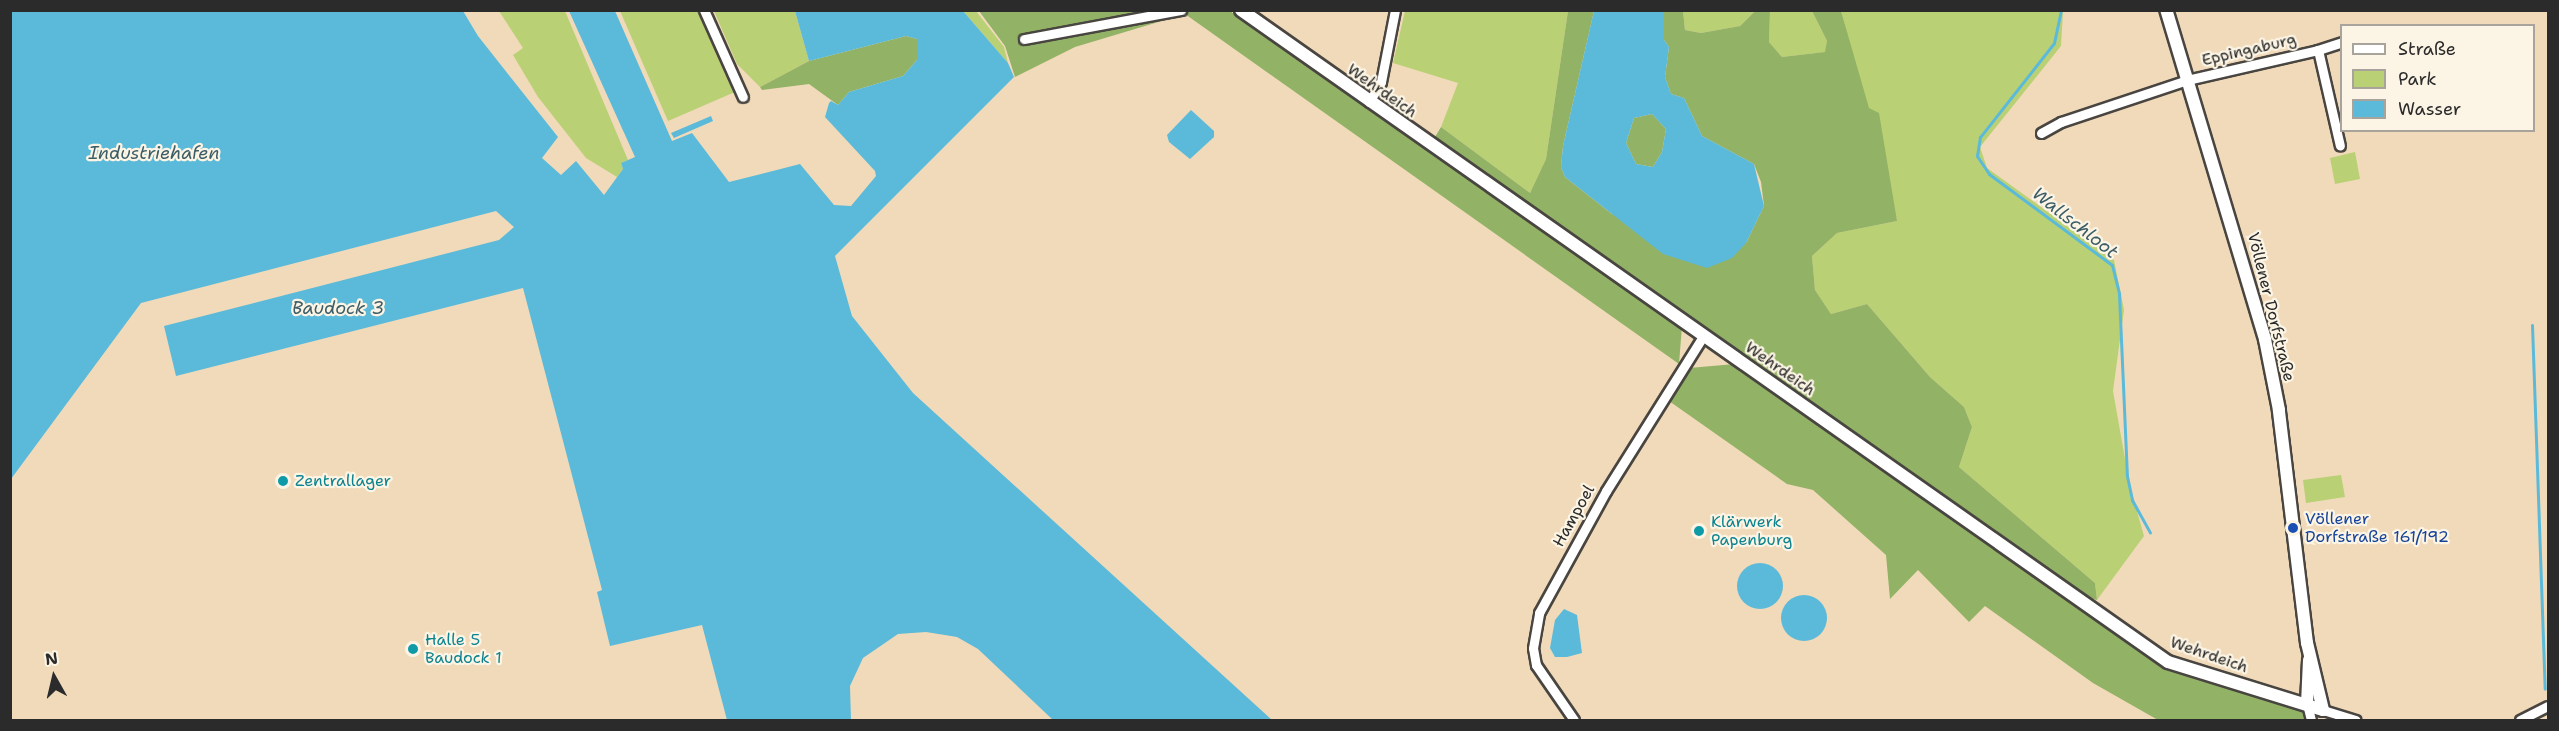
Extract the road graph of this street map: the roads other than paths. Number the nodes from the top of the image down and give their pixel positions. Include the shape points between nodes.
1 (704, 10) edge
2 (1181, 10) edge
3 (1241, 10) edge
4 (1395, 10) edge
5 (2166, 10) edge
6 (1024, 39) dead end
7 (2340, 43) edge
8 (2318, 50) junction
9 (2187, 80) junction
10 (744, 97) dead end
11 (1369, 102) junction
12 (2041, 133) dead end
13 (2340, 146) dead end
14 (1704, 335) junction
15 (2310, 656) junction
16 (2307, 704) junction
17 (2548, 706) edge
18 (2324, 715) edge
19 (1574, 720) edge
20 (2311, 720) edge
21 (2355, 720) edge
22 (2520, 720) edge

1 - 10 street
2 - 6 street
3 - 11 street, Wehrdeich
4 - 11 street via 1381,82
5 - 9 street, Völlener Dorfstraße
7 - 8 street, Eppingaburg
8 - 9 street, Eppingaburg
8 - 13 street, Eppingaburg
9 - 12 street, Eppingaburg via 2061,122
9 - 15 street, Völlener Dorfstraße via 2269,357
11 - 14 street, Wehrdeich
14 - 16 street, Wehrdeich via 2168,662
14 - 19 street, Hampoel via 1605,491 1539,612 1533,631 1536,665
15 - 16 street, Völlener Dorfstraße
15 - 18 street, Völlener Dorfstraße
16 - 18 street, Wehrdeich
16 - 20 street
17 - 22 street
18 - 21 street

